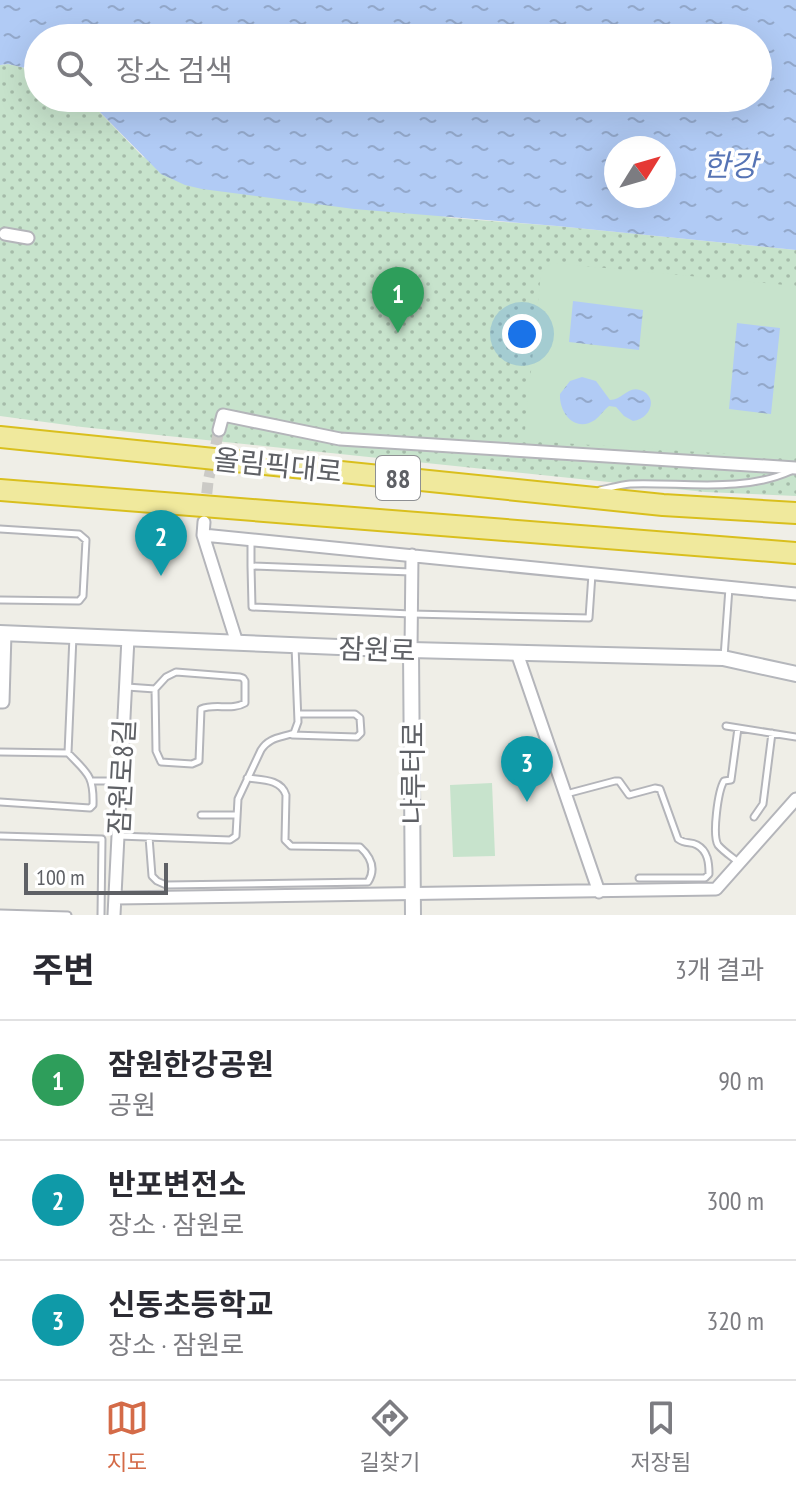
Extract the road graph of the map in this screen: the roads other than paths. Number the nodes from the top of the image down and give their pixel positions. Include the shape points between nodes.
1 (5, 234) dead end
2 (28, 238) dead end
3 (219, 430) dead end
4 (0, 437) edge
5 (796, 468) edge
6 (0, 490) edge
7 (573, 496) junction
8 (796, 513) edge
9 (0, 529) edge
10 (251, 540) junction
11 (796, 553) edge
12 (412, 555) junction
13 (251, 566) junction
14 (411, 572) junction
15 (592, 573) junction
16 (730, 587) junction
17 (796, 594) edge
18 (0, 600) edge
19 (411, 614) junction
20 (2, 633) edge
21 (73, 635) junction
22 (128, 638) junction
23 (237, 643) junction
24 (294, 645) junction
25 (411, 650) junction
26 (517, 653) junction
27 (723, 658) junction
28 (796, 674) edge
29 (126, 687) junction
30 (155, 689) junction
31 (0, 702) edge
32 (298, 714) junction
33 (726, 726) dead end
34 (738, 728) junction
35 (772, 733) junction
36 (292, 735) junction
37 (796, 737) edge
38 (0, 752) edge
39 (68, 753) junction
40 (247, 778) junction
41 (93, 781) junction
42 (121, 781) junction
43 (566, 794) junction
44 (796, 799) edge
45 (0, 802) edge
46 (201, 815) dead end
47 (237, 815) junction
48 (754, 817) dead end
49 (0, 836) edge
50 (118, 836) junction
51 (149, 837) junction
52 (740, 863) junction
53 (639, 878) dead end
54 (694, 884) junction
55 (599, 892) junction
56 (413, 895) junction
57 (115, 898) junction
58 (0, 913) edge
59 (68, 915) edge
60 (101, 915) edge
61 (114, 915) edge
62 (413, 915) edge

1 - 2 street
3 - 5 street via 223,415 340,439
4 - 7 highway, 올림픽대로 / 88
5 - 7 lane via 729,484 628,484
6 - 11 highway, 올림픽대로 / 88
7 - 8 highway, 올림픽대로 / 88
9 - 18 lane via 79,534 86,540 83,596 77,603
10 - 12 street
10 - 13 lane
10 - 23 street via 203,529
12 - 14 street
12 - 15 street
13 - 14 lane
13 - 19 lane via 252,607
14 - 19 street
15 - 16 street
15 - 19 lane via 589,618
16 - 17 street
16 - 27 lane
19 - 25 street
20 - 21 main road, 잠원로
20 - 31 street
21 - 22 main road, 잠원로
21 - 39 lane
22 - 23 main road, 잠원로
22 - 29 street, 잠원로8길
23 - 24 main road, 잠원로
24 - 25 main road, 잠원로
24 - 32 lane
25 - 26 main road, 잠원로
25 - 56 main road, 나루터로
26 - 27 main road, 잠원로
26 - 43 street
27 - 28 main road, 잠원로
29 - 30 lane
29 - 42 street, 잠원로8길
30 - 30 lane via 176,672 240,677 245,681 245,703 201,709 199,761 161,762 156,751
32 - 36 lane
32 - 36 lane via 355,714 361,733
33 - 34 lane
34 - 35 lane
34 - 52 lane via 731,780 720,788 716,835 720,847
35 - 37 lane
35 - 48 lane via 763,804
36 - 40 lane via 264,744
38 - 39 lane
39 - 41 lane
40 - 47 lane
40 - 51 lane via 284,789 287,844 360,847 371,862 368,882 166,885 152,876
41 - 42 lane
41 - 45 lane via 90,808
42 - 50 street, 잠원로8길
43 - 54 lane via 615,781 629,795 658,788 678,839 696,845 709,859 709,874
43 - 55 street
44 - 52 street
46 - 47 lane
47 - 51 lane via 237,832 230,840
49 - 60 lane via 102,839
50 - 51 lane
50 - 57 street, 잠원로8길
52 - 54 street via 716,889
53 - 54 lane
54 - 55 street
55 - 56 street
56 - 57 street
56 - 62 main road, 나루터로
57 - 61 street, 잠원로8길
58 - 59 lane

